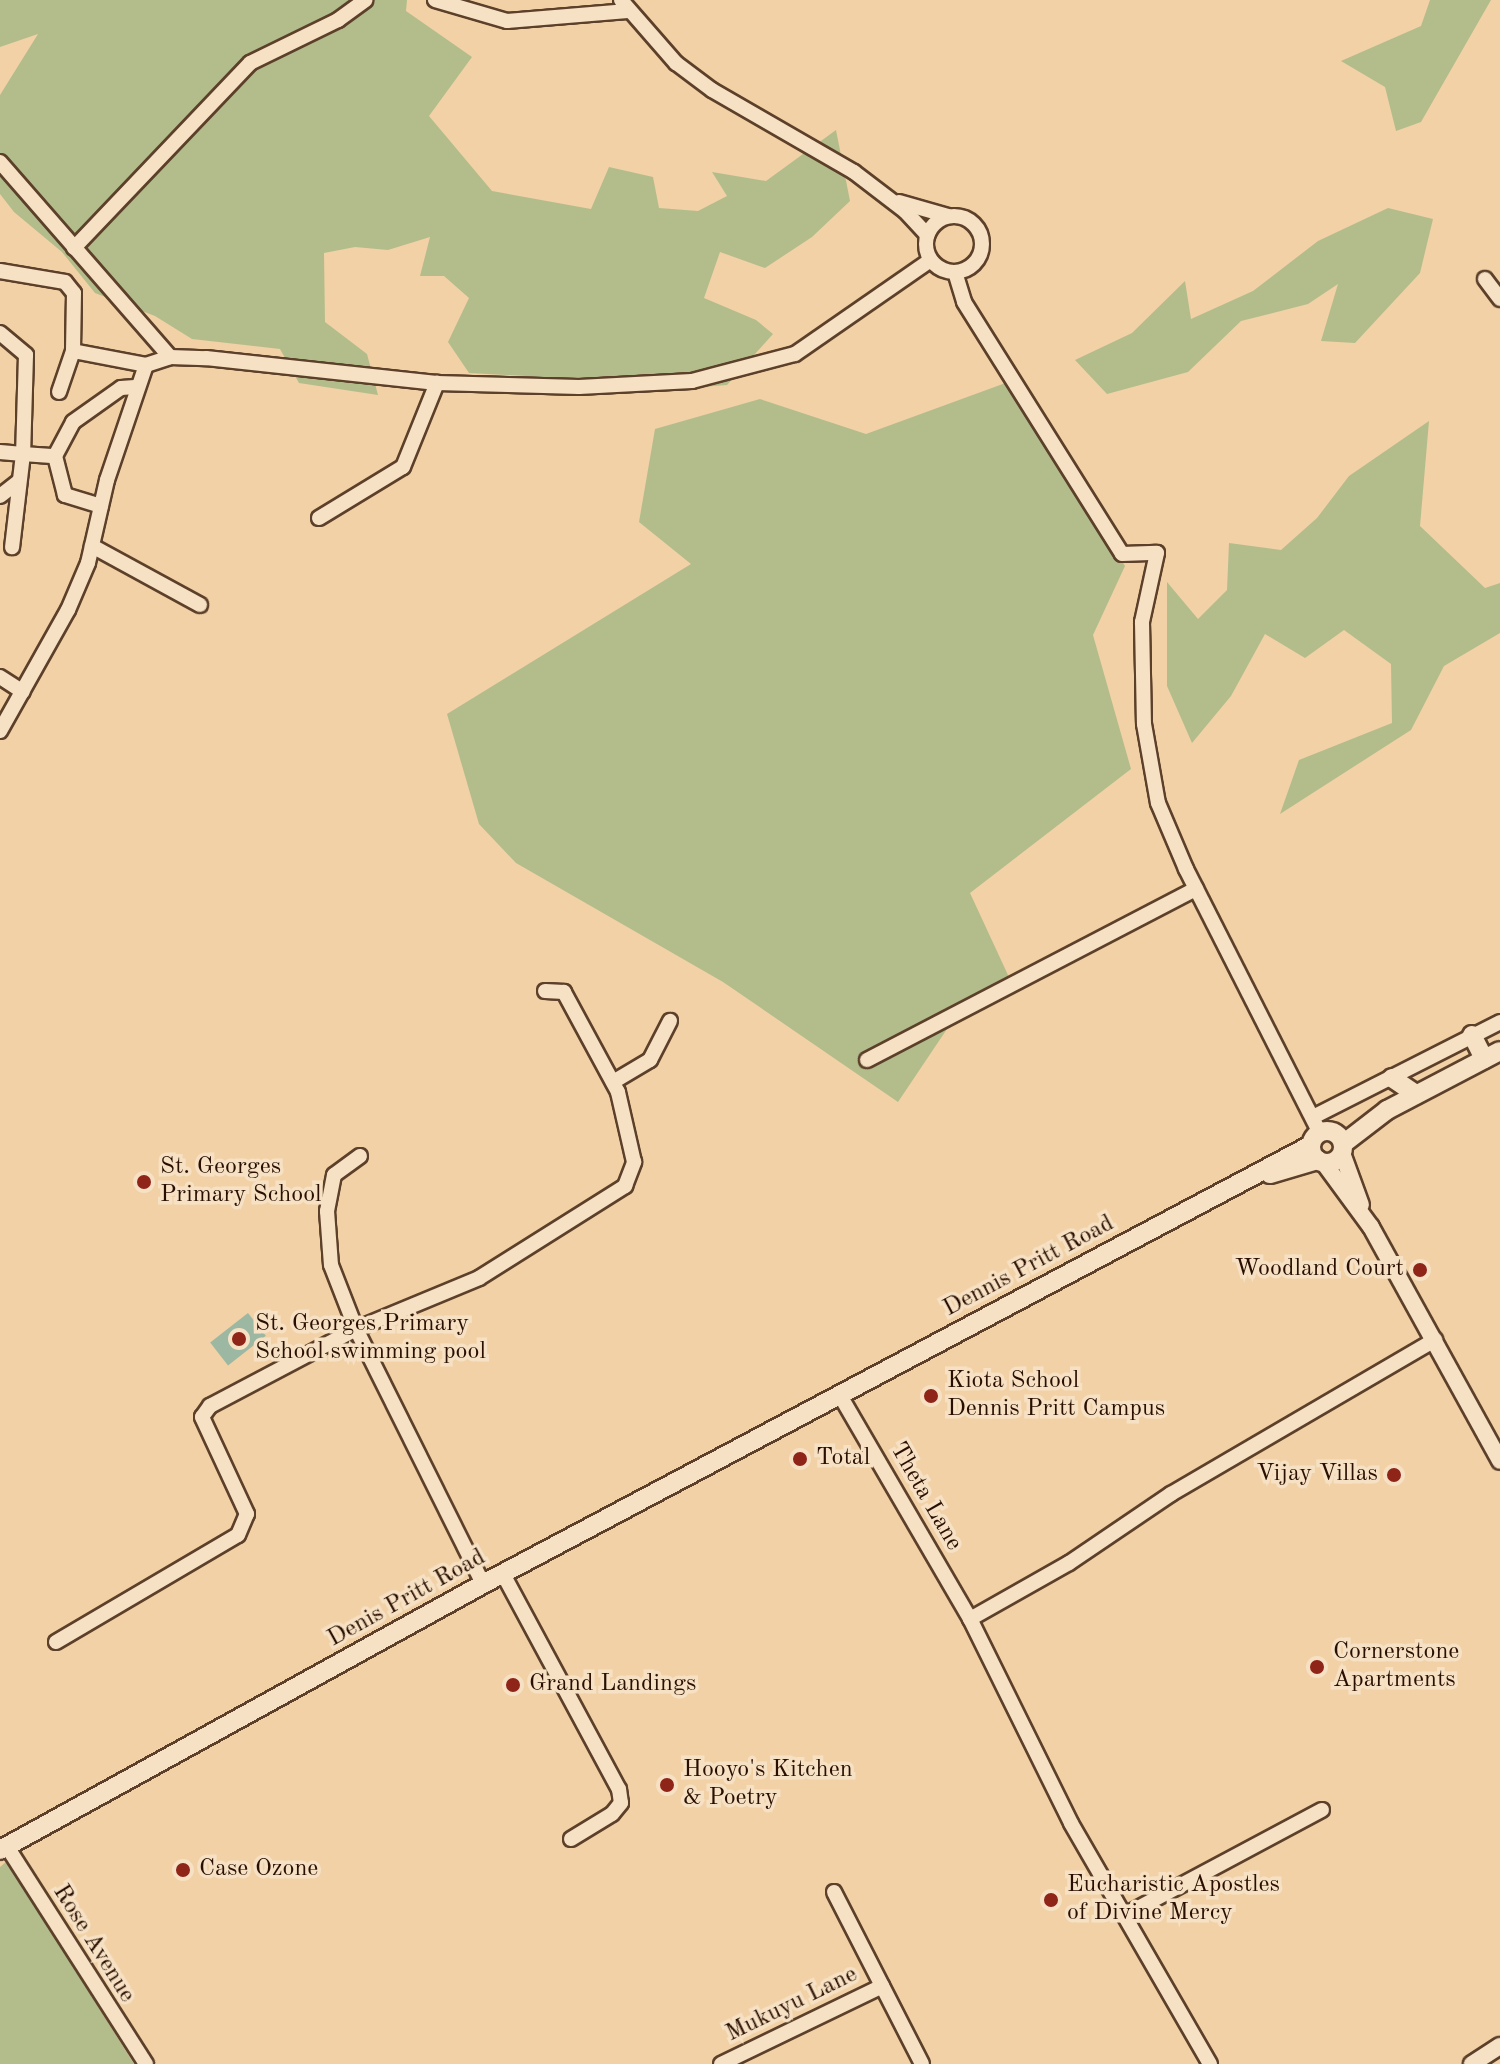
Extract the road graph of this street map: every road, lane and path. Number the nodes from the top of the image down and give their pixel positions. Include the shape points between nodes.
1 (366, 0) edge
2 (435, 0) edge
3 (624, 5) edge
4 (0, 162) edge
5 (891, 199) junction
6 (948, 216) junction
7 (927, 235) junction
8 (74, 248) junction
9 (931, 260) junction
10 (0, 271) edge
11 (955, 272) junction
12 (1485, 279) dead end
13 (1500, 299) edge
14 (0, 333) edge
15 (73, 351) junction
16 (170, 357) junction
17 (146, 365) junction
18 (437, 383) junction
19 (135, 387) junction
20 (59, 392) dead end
21 (0, 452) edge
22 (23, 454) junction
23 (55, 456) junction
24 (19, 481) junction
25 (0, 496) edge
26 (101, 506) junction
27 (319, 518) dead end
28 (92, 546) junction
29 (12, 547) dead end
30 (200, 605) dead end
31 (0, 677) edge
32 (23, 692) junction
33 (0, 731) edge
34 (1196, 889) junction
35 (545, 991) dead end
36 (670, 1021) dead end
37 (1500, 1022) edge
38 (1472, 1035) junction
39 (1492, 1055) edge
40 (867, 1060) dead end
41 (1392, 1078) junction
42 (613, 1082) junction
43 (1416, 1094) junction
44 (1325, 1143) junction
45 (360, 1156) dead end
46 (356, 1329) junction
47 (1435, 1340) junction
48 (841, 1397) junction
49 (1500, 1461) edge
50 (503, 1574) junction
51 (483, 1584) junction
52 (970, 1619) junction
53 (56, 1642) dead end
54 (1322, 1810) dead end
55 (571, 1839) dead end
56 (3, 1847) edge
57 (834, 1892) dead end
58 (1127, 1914) junction
59 (882, 1986) junction
60 (1500, 2046) edge
61 (146, 2064) edge
62 (721, 2064) edge
63 (922, 2064) edge
64 (1210, 2064) edge
65 (1472, 2064) edge

1 - 8 street via 338,20 250,63
2 - 3 street via 507,21
3 - 5 street via 676,63 712,90
4 - 8 street
5 - 6 street
5 - 7 street
6 - 7 street
6 - 11 street via 969,220 982,236 978,258
7 - 9 street
8 - 16 street
9 - 11 street
9 - 18 street via 822,339 769,364 692,381 579,387
10 - 15 street via 65,282 74,293
11 - 34 street via 964,302 1122,554 1157,553 1142,622 1144,724 1158,803
12 - 13 street
14 - 22 street via 26,355
15 - 17 street
15 - 20 street
16 - 17 street
16 - 18 street via 294,364
17 - 19 street
18 - 27 street via 403,467
19 - 23 street via 121,388 73,422
19 - 26 street
21 - 22 street
22 - 23 street
22 - 24 street
23 - 26 street via 65,495
24 - 25 street
24 - 29 street
26 - 28 street
28 - 30 street
28 - 32 street via 68,610
31 - 32 street
32 - 33 street
34 - 40 street
34 - 44 street
35 - 42 street via 564,992
36 - 42 street via 643,1067
37 - 38 street
38 - 39 main road
38 - 41 street
39 - 43 main road, Dennis Pritt Road
41 - 43 main road
41 - 44 street
42 - 46 street via 627,1114 627,1144 634,1162 625,1186 479,1278
43 - 44 main road, Dennis Pritt Road
44 - 47 street
44 - 48 main road, Dennis Pritt Road via 1240,1181
45 - 46 street via 334,1175 327,1211 331,1265
46 - 51 street
46 - 53 street via 210,1406 202,1417 247,1514 238,1535
47 - 49 street
47 - 52 street
48 - 50 main road, Denis Pritt Road
48 - 52 street, Theta Lane
50 - 51 main road, Denis Pritt Road
50 - 55 street via 619,1789 621,1803 612,1814
51 - 56 main road, Denis Pritt Road
52 - 58 street, Theta Lane via 1044,1768
54 - 58 street
56 - 61 street, Rose Avenue
57 - 59 street, Mukuyu Lane
58 - 64 street
59 - 62 street, Mukuyu Lane
59 - 63 street, Mukuyu Lane
60 - 65 street

